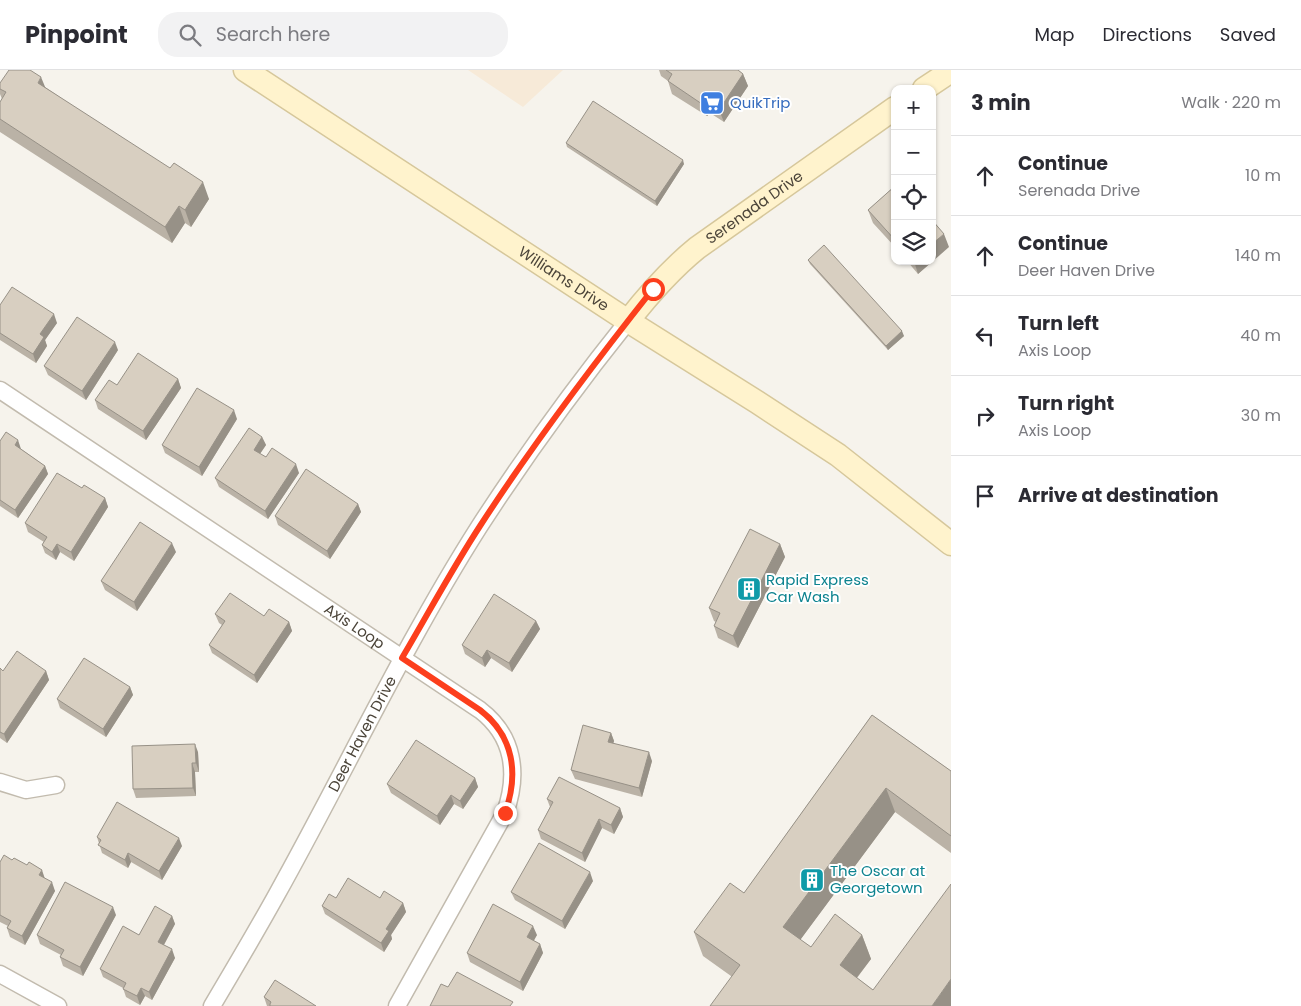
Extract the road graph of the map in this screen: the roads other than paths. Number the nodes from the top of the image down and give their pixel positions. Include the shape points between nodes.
1 (245, 70) edge
2 (951, 71) edge
3 (930, 85) edge
4 (891, 111) edge
5 (628, 321) junction
6 (0, 390) edge
7 (951, 544) edge
8 (402, 658) junction
9 (0, 782) edge
10 (56, 785) dead end
11 (0, 974) edge
12 (58, 1006) edge
13 (212, 1006) edge
14 (397, 1006) edge

1 - 5 main road, Williams Drive
2 - 3 main road
4 - 5 main road, Serenada Drive via 696,248 653,289
5 - 7 main road, Williams Drive via 838,455
5 - 8 street, Deer Haven Drive via 530,451
6 - 8 street, Axis Loop
8 - 13 street, Deer Haven Drive via 277,894
8 - 14 street, Axis Loop via 491,718 509,747 512,784 505,813
9 - 10 street via 26,790
11 - 12 street

